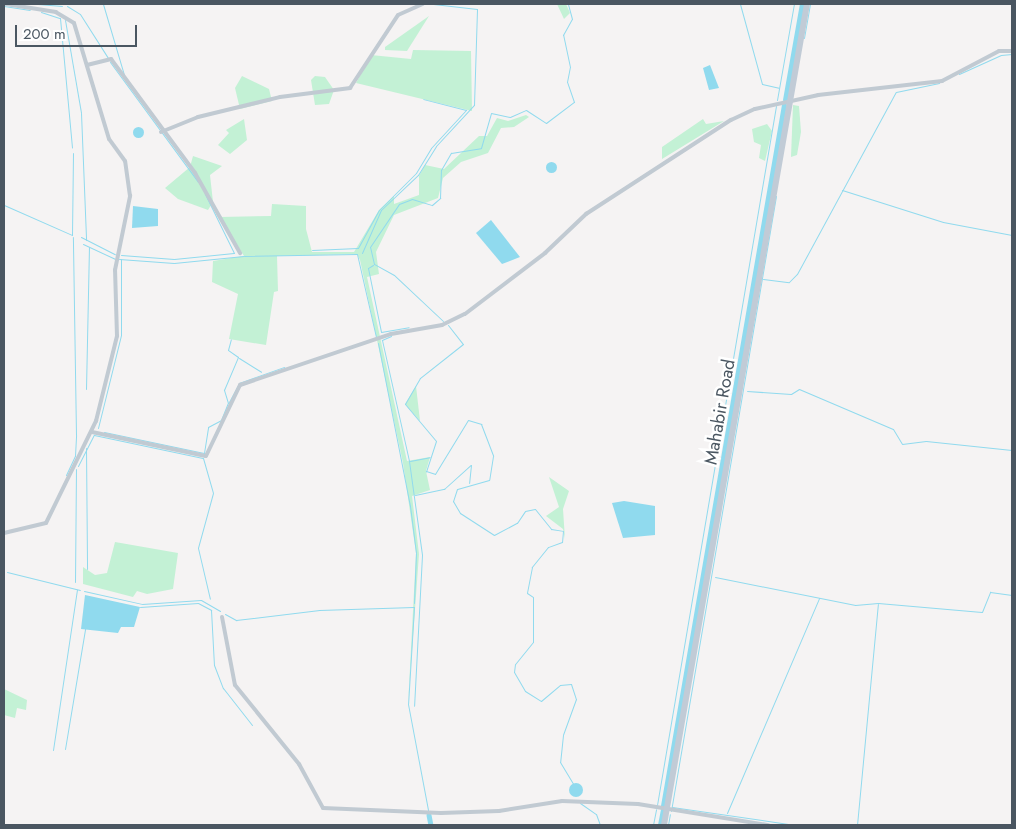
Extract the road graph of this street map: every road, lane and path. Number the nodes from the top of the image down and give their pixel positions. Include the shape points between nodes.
1 (6, 4) edge
2 (423, 4) edge
3 (807, 4) edge
4 (1012, 51) edge
5 (87, 64) junction
6 (789, 102) junction
7 (161, 132) junction
8 (240, 253) dead end
9 (92, 432) junction
10 (4, 533) edge
11 (222, 617) dead end
12 (667, 811) junction
13 (664, 825) edge
14 (768, 825) edge

1 - 5 street via 70,18
2 - 7 street via 398,14 350,88 280,97 198,117
3 - 6 street, Mahabir Road
4 - 6 street via 999,51 942,81 818,95
5 - 7 street via 111,60
5 - 9 street via 109,139 125,161 130,196 115,270 119,315 114,352
6 - 9 street via 731,120 649,170 586,214 545,253 465,314 442,325 391,334 240,385 206,456
6 - 12 street, Mahabir Road
7 - 8 street via 195,173
9 - 10 street via 46,523
11 - 12 street via 235,684 299,764 323,808 443,813 499,811 568,801 638,804
12 - 13 street, Mahabir Road
12 - 14 street

